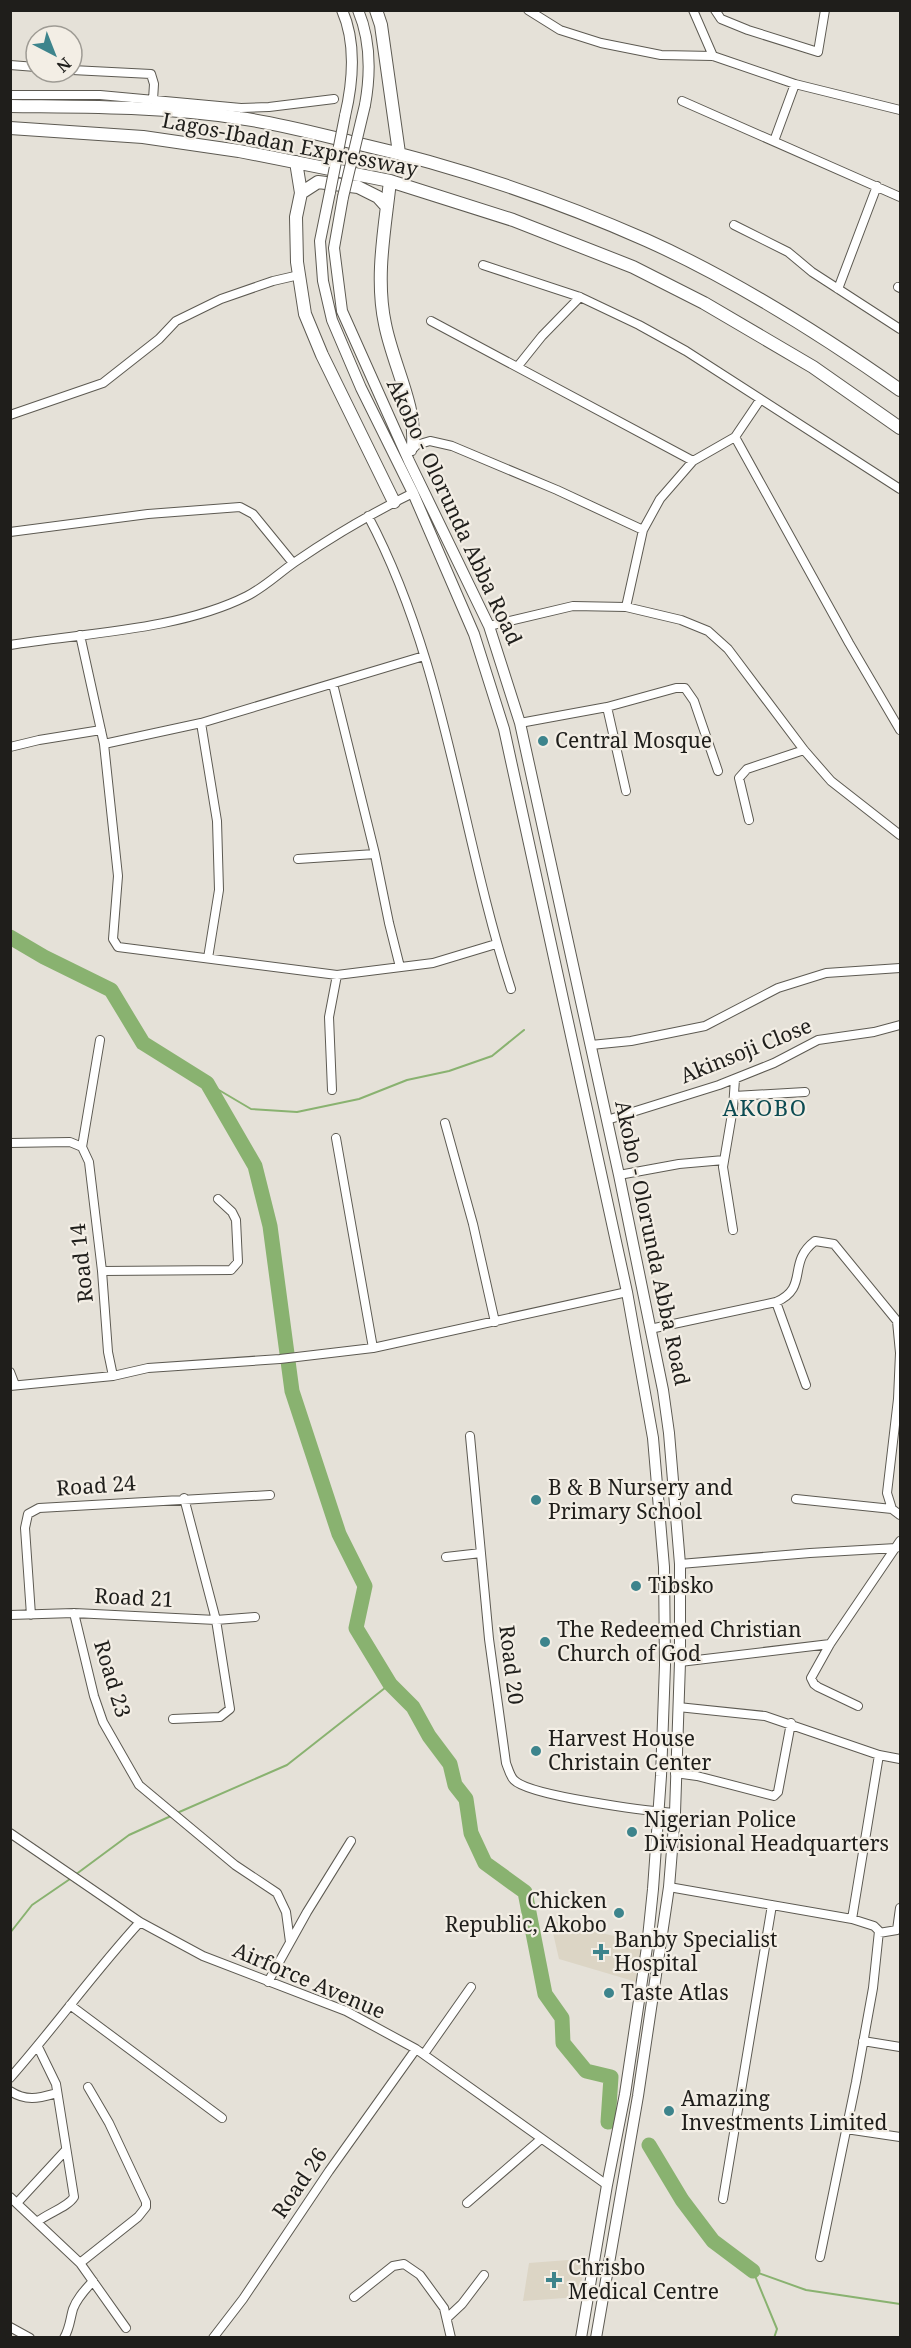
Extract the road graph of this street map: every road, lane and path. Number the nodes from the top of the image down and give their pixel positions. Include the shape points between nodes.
1 (342, 10) edge
2 (358, 10) edge
3 (376, 10) edge
4 (528, 10) edge
5 (693, 10) edge
6 (715, 10) edge
7 (825, 10) edge
8 (713, 56) junction
9 (84, 71) edge
10 (795, 84) junction
11 (10, 95) edge
12 (334, 99) dead end
13 (153, 100) junction
14 (682, 101) dead end
15 (10, 106) edge
16 (900, 110) edge
17 (10, 128) edge
18 (774, 141) junction
19 (399, 153) junction
20 (296, 162) junction
21 (390, 181) junction
22 (877, 186) junction
23 (301, 193) junction
24 (900, 197) edge
25 (387, 207) junction
26 (734, 225) dead end
27 (483, 265) dead end
28 (299, 275) junction
29 (838, 289) junction
30 (580, 297) junction
31 (431, 321) dead end
32 (900, 329) edge
33 (518, 366) junction
34 (900, 390) edge
35 (760, 400) junction
36 (10, 415) edge
37 (900, 428) edge
38 (735, 438) junction
39 (412, 446) junction
40 (409, 460) junction
41 (693, 461) junction
42 (900, 489) edge
43 (413, 493) junction
44 (394, 502) junction
45 (368, 516) junction
46 (643, 530) junction
47 (10, 532) edge
48 (293, 563) junction
49 (626, 607) junction
50 (489, 626) junction
51 (80, 635) junction
52 (10, 645) edge
53 (424, 656) junction
54 (333, 684) junction
55 (514, 704) junction
56 (607, 707) junction
57 (498, 708) junction
58 (201, 723) junction
59 (520, 723) junction
60 (101, 730) junction
61 (900, 730) edge
62 (104, 744) junction
63 (10, 747) edge
64 (804, 750) junction
65 (718, 771) dead end
66 (626, 791) dead end
67 (749, 820) dead end
68 (900, 835) edge
69 (375, 854) junction
70 (298, 859) dead end
71 (496, 944) junction
72 (208, 958) junction
73 (400, 967) junction
74 (900, 969) edge
75 (337, 975) junction
76 (511, 989) dead end
77 (900, 1025) edge
78 (100, 1040) dead end
79 (591, 1045) junction
80 (735, 1079) junction
81 (332, 1090) dead end
82 (805, 1092) dead end
83 (734, 1096) junction
84 (608, 1120) junction
85 (445, 1124) dead end
86 (336, 1138) dead end
87 (611, 1138) junction
88 (595, 1142) junction
89 (10, 1143) edge
90 (82, 1147) junction
91 (724, 1160) junction
92 (619, 1175) junction
93 (218, 1199) dead end
94 (733, 1230) dead end
95 (102, 1271) junction
96 (627, 1292) junction
97 (776, 1302) junction
98 (900, 1308) edge
99 (889, 1310) junction
100 (495, 1322) junction
101 (650, 1329) junction
102 (373, 1348) junction
103 (10, 1372) edge
104 (113, 1376) junction
105 (13, 1385) edge
106 (806, 1385) dead end
107 (470, 1436) dead end
108 (270, 1495) dead end
109 (184, 1498) junction
110 (796, 1498) dead end
111 (892, 1509) junction
112 (900, 1515) edge
113 (898, 1545) edge
114 (481, 1553) junction
115 (446, 1557) dead end
116 (680, 1564) junction
117 (680, 1596) junction
118 (664, 1597) junction
119 (74, 1613) junction
120 (10, 1615) edge
121 (31, 1615) junction
122 (255, 1617) dead end
123 (216, 1620) junction
124 (830, 1644) junction
125 (680, 1662) junction
126 (858, 1706) dead end
127 (678, 1707) junction
128 (173, 1719) dead end
129 (791, 1723) junction
130 (879, 1755) junction
131 (900, 1759) edge
132 (675, 1773) junction
133 (658, 1812) junction
134 (675, 1813) junction
135 (10, 1833) edge
136 (351, 1841) dead end
137 (669, 1887) junction
138 (772, 1905) junction
139 (900, 1908) edge
140 (852, 1919) junction
141 (140, 1922) junction
142 (879, 1934) junction
143 (290, 1942) junction
144 (268, 1982) junction
145 (471, 1988) dead end
146 (70, 2005) junction
147 (863, 2041) junction
148 (38, 2046) junction
149 (900, 2047) edge
150 (420, 2051) junction
151 (10, 2078) edge
152 (88, 2087) dead end
153 (10, 2091) edge
154 (57, 2093) junction
155 (222, 2118) dead end
156 (846, 2129) junction
157 (900, 2137) edge
158 (541, 2139) junction
159 (65, 2151) junction
160 (607, 2185) junction
161 (723, 2199) dead end
162 (14, 2200) edge
163 (467, 2203) dead end
164 (38, 2223) junction
165 (820, 2257) dead end
166 (80, 2263) junction
167 (484, 2276) dead end
168 (93, 2281) junction
169 (354, 2297) dead end
170 (447, 2318) junction
171 (10, 2327) edge
172 (126, 2328) dead end
173 (30, 2337) edge
174 (64, 2337) edge
175 (213, 2337) edge
176 (451, 2337) edge
177 (581, 2337) edge
178 (596, 2337) edge

1 - 43 main road, Akobo - Olorunda Abba Road, bridge via 353,80 320,241 323,281 332,320
2 - 40 main road, Akobo - Olorunda Abba Road, bridge via 369,46 369,86 334,248 342,311
3 - 19 highway
4 - 8 street via 560,30 601,43 661,55
5 - 8 street
6 - 7 street via 721,19 818,52
8 - 10 street
9 - 13 street via 151,74
10 - 16 street
10 - 18 street
11 - 13 street via 100,95
12 - 13 street via 241,108
14 - 18 street
15 - 19 highway, Lagos-Ibadan Expressway via 141,108 238,117
17 - 20 highway, Lagos-Ibadan Expressway via 167,140
18 - 22 street
19 - 34 highway, Lagos-Ibadan Expressway via 505,185 651,242 758,299
20 - 21 highway, Lagos-Ibadan Expressway
20 - 23 highway
21 - 25 highway
21 - 37 highway, Lagos-Ibadan Expressway via 513,220 633,267 771,341
22 - 24 street
22 - 29 street
23 - 25 highway via 318,182 358,187 378,197
23 - 28 highway via 296,217
25 - 39 highway via 381,298 414,430
26 - 29 street via 788,252
27 - 30 street
28 - 36 street via 221,299 176,321 103,383
28 - 44 highway via 305,314 322,355
29 - 32 street
30 - 33 street
30 - 35 street via 686,351
31 - 33 street
33 - 41 street
35 - 38 street
35 - 42 street
38 - 41 street
38 - 61 street
39 - 40 street
39 - 46 street via 430,441 452,446
40 - 50 main road, Akobo - Olorunda Abba Road
41 - 46 street via 660,499
43 - 44 street
43 - 57 main road, Akobo - Olorunda Abba Road via 474,633
44 - 45 street
45 - 48 street
45 - 53 street via 404,591
46 - 49 street
47 - 48 street via 240,507 253,514
48 - 51 street via 247,596 211,610
49 - 50 street via 573,606
49 - 64 street via 708,631 728,649
50 - 55 main road, Akobo - Olorunda Abba Road
51 - 52 street
51 - 60 street
53 - 54 street
53 - 71 street
54 - 58 street
54 - 69 street
55 - 57 main road
55 - 59 main road, Akobo - Olorunda Abba Road
56 - 59 street
56 - 65 street via 685,688 694,701
56 - 66 street
57 - 88 main road, Akobo - Olorunda Abba Road
58 - 62 street
58 - 72 street via 217,821 219,878
59 - 79 main road, Akobo - Olorunda Abba Road
60 - 62 street
60 - 63 street
62 - 72 street via 118,876 113,939 118,947
64 - 67 street via 742,772 739,778
64 - 68 street via 831,781
69 - 70 street
69 - 73 street
71 - 73 street via 434,963
71 - 76 street
72 - 75 street
73 - 75 street
74 - 79 street via 826,973 778,988 705,1026
75 - 81 street via 328,1017
77 - 80 street, Akinsoji Close via 818,1040
78 - 90 street
79 - 84 main road, Akobo - Olorunda Abba Road
80 - 83 street
80 - 84 street, Akinsoji Close
82 - 83 street
83 - 91 street
84 - 87 main road, Akobo - Olorunda Abba Road
85 - 100 street
86 - 102 street
87 - 88 main road
87 - 92 main road, Akobo - Olorunda Abba Road
88 - 96 main road, Akobo - Olorunda Abba Road
89 - 90 street via 70,1142
90 - 95 street, Road 14 via 89,1162
91 - 92 street
91 - 94 street via 723,1178
92 - 101 main road, Akobo - Olorunda Abba Road
93 - 95 street via 236,1220 238,1262 231,1270
95 - 104 street, Road 14
96 - 100 street
96 - 118 main road, Akobo - Olorunda Abba Road via 653,1438
97 - 99 street via 793,1291 798,1262 816,1241 834,1244
97 - 101 street
97 - 106 street
98 - 99 street
99 - 111 street via 897,1321 900,1353 887,1493
100 - 102 street
101 - 116 main road, Akobo - Olorunda Abba Road via 667,1421
102 - 104 street via 148,1368
103 - 105 street
104 - 105 street
107 - 114 street, Road 20
108 - 109 street, Road 24
109 - 121 street, Road 24 via 39,1508 28,1514 25,1528
109 - 123 street
110 - 111 street
111 - 112 street
113 - 116 street
113 - 124 street
114 - 115 street
114 - 133 street, Road 20 via 506,1763 514,1779 523,1786 586,1801
116 - 117 main road, Akobo - Olorunda Abba Road
117 - 118 main road
117 - 125 main road, Akobo - Olorunda Abba Road
118 - 133 main road, Akobo - Olorunda Abba Road
119 - 121 street, Road 21
119 - 123 street, Road 21
119 - 143 street, Road 23 via 103,1722 139,1785 235,1866 277,1893 286,1912
120 - 121 street, Road 21
122 - 123 street, Road 21
123 - 128 street via 230,1709 220,1717
124 - 125 street
124 - 126 street via 813,1672 812,1681
125 - 127 main road, Akobo - Olorunda Abba Road
127 - 129 street via 765,1716
127 - 132 main road, Akobo - Olorunda Abba Road
129 - 130 street
129 - 132 street via 774,1796
130 - 131 street
130 - 140 street
132 - 134 main road, Akobo - Olorunda Abba Road
133 - 134 street
133 - 160 main road, Akobo - Olorunda Abba Road via 647,1947
134 - 137 main road, Akobo - Olorunda Abba Road
135 - 141 street, Airforce Avenue
136 - 143 street
137 - 138 street
137 - 178 main road, Akobo - Olorunda Abba Road
138 - 140 street
138 - 161 street
139 - 142 street via 897,1930
140 - 142 street via 874,1926
141 - 144 street, Airforce Avenue via 203,1956
141 - 146 street
142 - 147 street
143 - 144 street
144 - 150 street, Airforce Avenue via 346,2011
145 - 150 street, Road 26
146 - 148 street
146 - 155 street
147 - 149 street
147 - 156 street
148 - 151 street
148 - 154 street
150 - 158 street, Airforce Avenue
150 - 175 street, Road 26 via 329,2171 243,2300
152 - 166 street via 109,2123 146,2207
153 - 154 street via 30,2100
154 - 159 street
156 - 157 street
156 - 165 street
158 - 160 street, Airforce Avenue
158 - 163 street
159 - 162 street
159 - 164 street via 73,2200
160 - 177 main road, Akobo - Olorunda Abba Road
162 - 164 street
164 - 166 street
166 - 168 street
167 - 170 street
168 - 172 street
168 - 174 street via 77,2299
169 - 170 street via 387,2270 404,2264 420,2275
170 - 176 street
171 - 173 street

